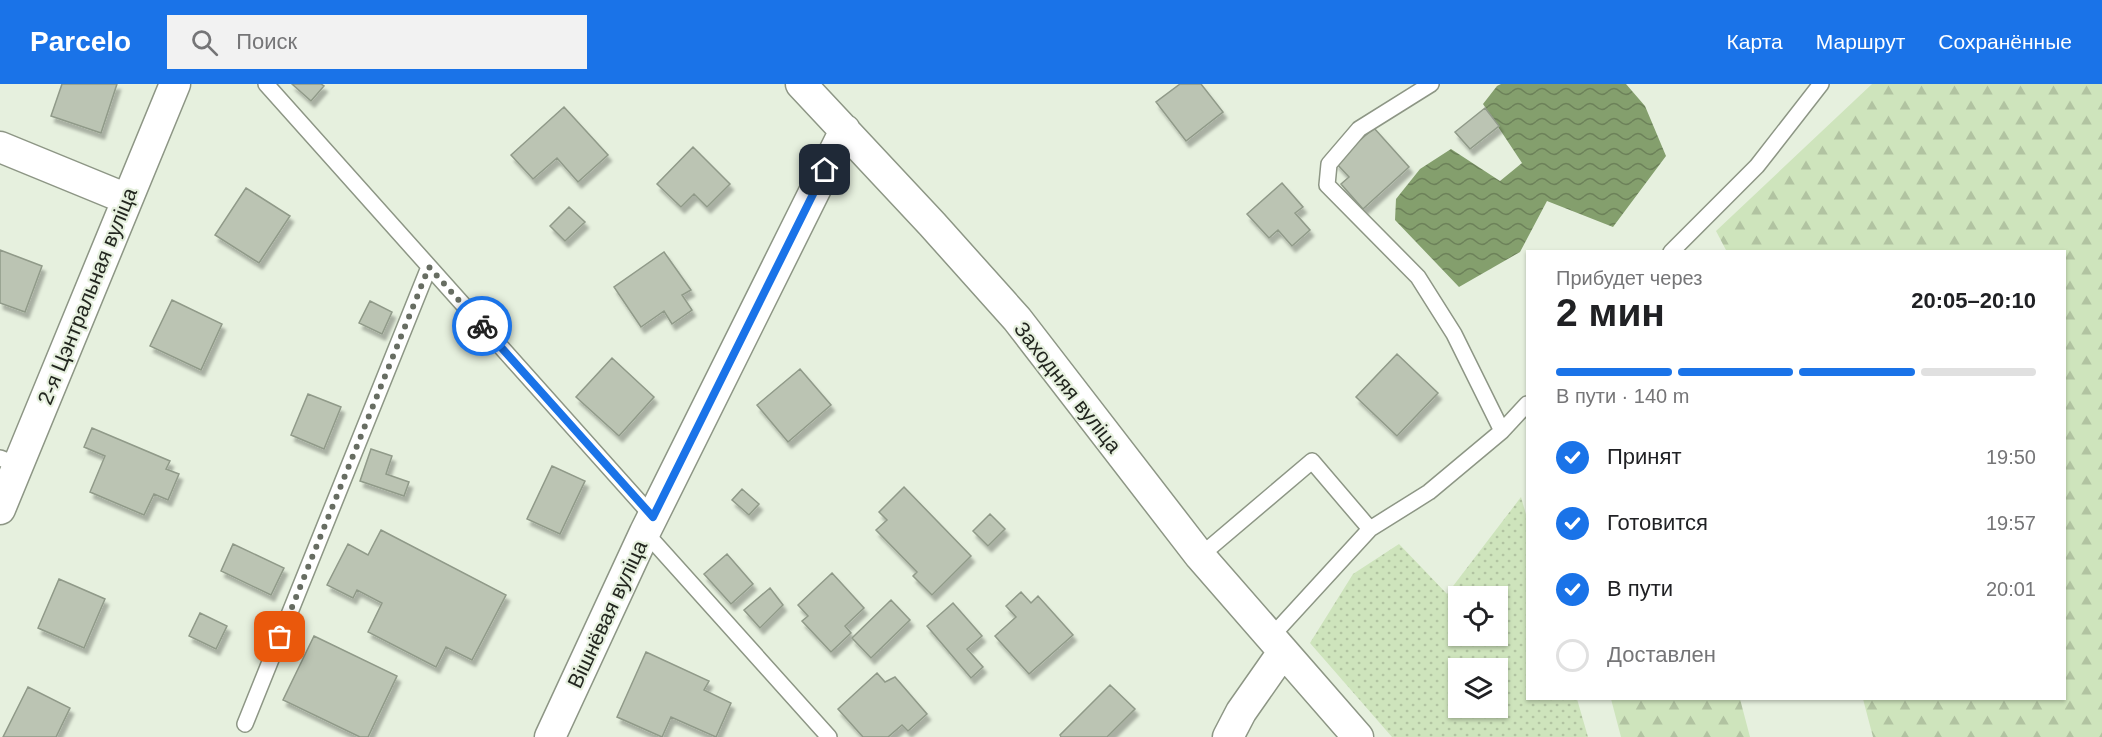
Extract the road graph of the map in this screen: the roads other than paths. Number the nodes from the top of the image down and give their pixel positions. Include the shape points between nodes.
1 (175, 84) edge
2 (266, 84) edge
3 (801, 84) edge
4 (1431, 84) edge
5 (1821, 84) edge
6 (845, 130) junction
7 (0, 147) edge
8 (127, 199) junction
9 (1673, 250) edge
10 (429, 267) junction
11 (1526, 405) edge
12 (1502, 431) junction
13 (9, 461) edge
14 (0, 509) edge
15 (649, 525) junction
16 (1370, 529) junction
17 (1200, 556) junction
18 (1276, 645) junction
19 (245, 724) dead end
20 (550, 737) edge
21 (829, 737) edge
22 (1228, 737) edge
23 (1358, 737) edge

1 - 8 street, 2-я Цэнтральная вуліца
2 - 10 lane
3 - 6 street
4 - 12 lane via 1359,129 1329,164 1327,185 1418,277 1454,334
5 - 9 lane via 1757,166
6 - 15 street, Вішнёвая вуліца
6 - 17 street, Заходняя вуліца via 1017,320
7 - 8 street
8 - 13 street, 2-я Цэнтральная вуліца
10 - 15 lane
10 - 19 lane
11 - 12 lane
12 - 16 lane via 1429,492
13 - 14 street, 2-я Цэнтральная вуліца
15 - 20 street, Вішнёвая вуліца
15 - 21 lane
16 - 17 lane via 1311,461
16 - 18 lane
17 - 18 street, Заходняя вуліца
18 - 22 street
18 - 23 street, Заходняя вуліца

